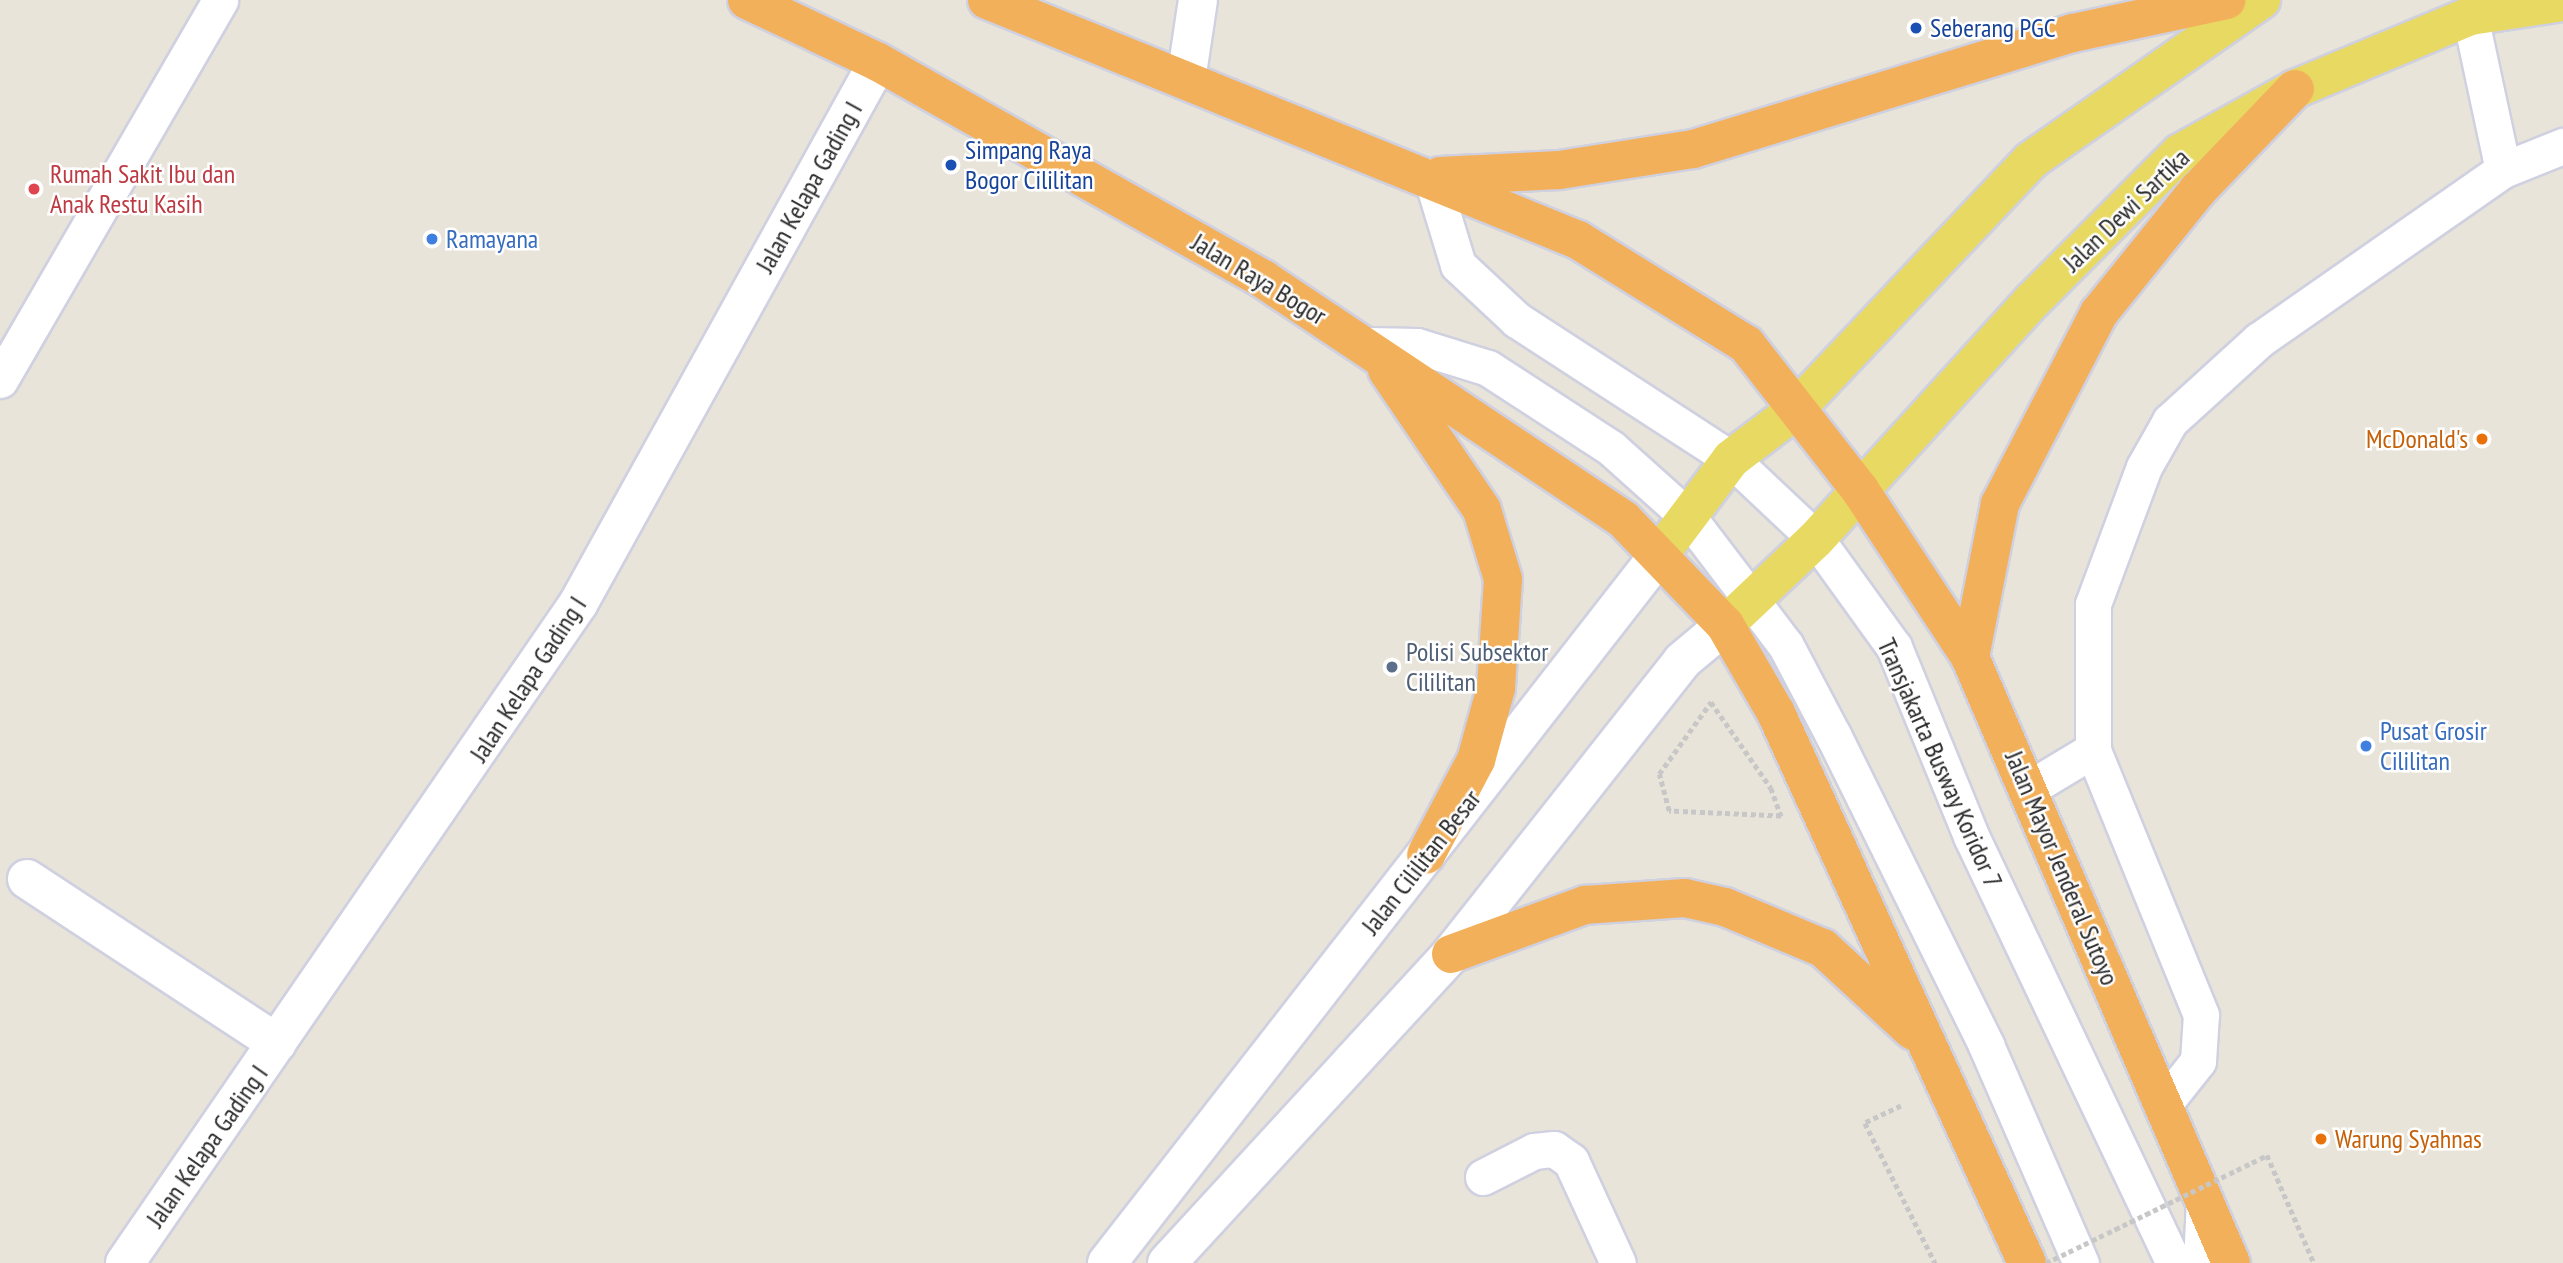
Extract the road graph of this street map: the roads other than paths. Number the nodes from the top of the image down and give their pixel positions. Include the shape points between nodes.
1 (220, 0) edge
2 (747, 0) edge
3 (987, 0) edge
4 (1198, 0) edge
5 (2227, 0) edge
6 (2261, 0) edge
7 (2563, 2) edge
8 (2470, 16) junction
9 (878, 62) junction
10 (1186, 80) junction
11 (2295, 89) junction
12 (2563, 146) edge
13 (2503, 170) junction
14 (1431, 176) junction
15 (1369, 345) junction
16 (0, 380) edge
17 (1793, 412) junction
18 (1731, 459) junction
19 (1860, 490) junction
20 (1688, 517) junction
21 (1816, 539) junction
22 (1659, 555) junction
23 (1749, 597) junction
24 (1725, 625) junction
25 (1970, 657) junction
26 (2093, 750) junction
27 (2028, 789) junction
28 (1426, 856) junction
29 (27, 879) dead end
30 (1451, 954) junction
31 (278, 1043) junction
32 (1944, 1071) junction
33 (2164, 1104) junction
34 (1483, 1177) dead end
35 (2204, 1200) junction
36 (125, 1263) edge
37 (1107, 1263) edge
38 (1167, 1263) edge
39 (1618, 1263) edge
40 (2027, 1263) edge
41 (2081, 1263) edge
42 (2174, 1263) edge
43 (2201, 1263) edge
44 (2231, 1263) edge

1 - 16 lane
2 - 9 highway, Jalan Raya Bogor
3 - 10 highway
4 - 10 street
5 - 14 highway via 2073,33 1693,149 1559,170
6 - 17 main road via 2030,161
7 - 8 main road, Jalan Dewi Sartika
8 - 11 main road, Jalan Dewi Sartika
8 - 13 lane
9 - 15 highway, Jalan Raya Bogor
9 - 31 street, Jalan Kelapa Gading I via 578,604
10 - 14 highway
11 - 19 main road, Jalan Dewi Sartika via 2180,153 2033,300
11 - 25 highway via 2198,190 2099,313 2000,504
12 - 13 lane
13 - 26 lane via 2259,340 2169,421 2144,467 2093,604
14 - 17 highway via 1578,240 1746,344
14 - 18 lane, Transjakarta Busway Koridor 7 via 1458,265 1517,320
15 - 20 lane via 1417,346 1488,368 1630,460
15 - 22 highway, Jalan Raya Bogor via 1624,520
15 - 28 highway via 1482,510 1503,579 1500,654 1482,736
17 - 18 main road
17 - 19 highway
18 - 20 main road, Jalan Cililitan Besar
18 - 21 lane, Transjakarta Busway Koridor 7
19 - 21 main road, Jalan Dewi Sartika
19 - 25 highway, Jalan Mayor Jenderal Sutoyo
20 - 22 main road, Jalan Cililitan Besar
20 - 23 lane
21 - 23 main road
21 - 42 lane, Transjakarta Busway Koridor 7 via 1894,647 1971,836
22 - 24 highway, Jalan Raya Bogor
22 - 28 street, Jalan Cililitan Besar
23 - 24 main road
23 - 41 lane via 1786,646 1833,735 1986,1045
24 - 30 street via 1682,661
24 - 32 highway via 1776,713
25 - 27 highway, Jalan Mayor Jenderal Sutoyo
26 - 27 lane
26 - 33 lane via 2201,1015 2198,1061
27 - 33 highway, Jalan Mayor Jenderal Sutoyo
28 - 37 street, Jalan Cililitan Besar
29 - 31 street
30 - 32 highway via 1585,905 1639,898 1698,901 1823,948 1879,994
30 - 38 street
31 - 36 street, Jalan Kelapa Gading I
32 - 40 highway
33 - 35 highway, Jalan Mayor Jenderal Sutoyo
34 - 39 lane via 1534,1151 1554,1149 1571,1161
35 - 43 lane
35 - 44 highway, Jalan Mayor Jenderal Sutoyo

